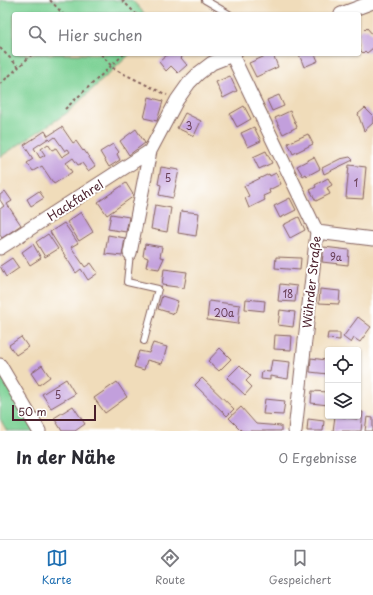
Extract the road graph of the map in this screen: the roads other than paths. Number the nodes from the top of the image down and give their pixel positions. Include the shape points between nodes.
1 (205, 0) edge
2 (373, 2) edge
3 (226, 12) edge
4 (346, 12) edge
5 (230, 56) edge
6 (233, 56) edge
7 (150, 151) junction
8 (317, 232) junction
9 (373, 240) edge
10 (0, 248) edge
11 (130, 253) joint
12 (144, 341) dead end
13 (0, 365) edge
14 (39, 431) edge
15 (294, 431) edge

1 - 3 lane
2 - 4 street
5 - 7 street, Hackfahrel via 212,63 199,72 177,100
6 - 8 street, Wührder Straße
7 - 10 street, Hackfahrel
7 - 11 street, Hackfahrel
8 - 9 street
8 - 15 street, Wührder Straße
11 - 12 lane via 127,282 158,289
13 - 14 street

